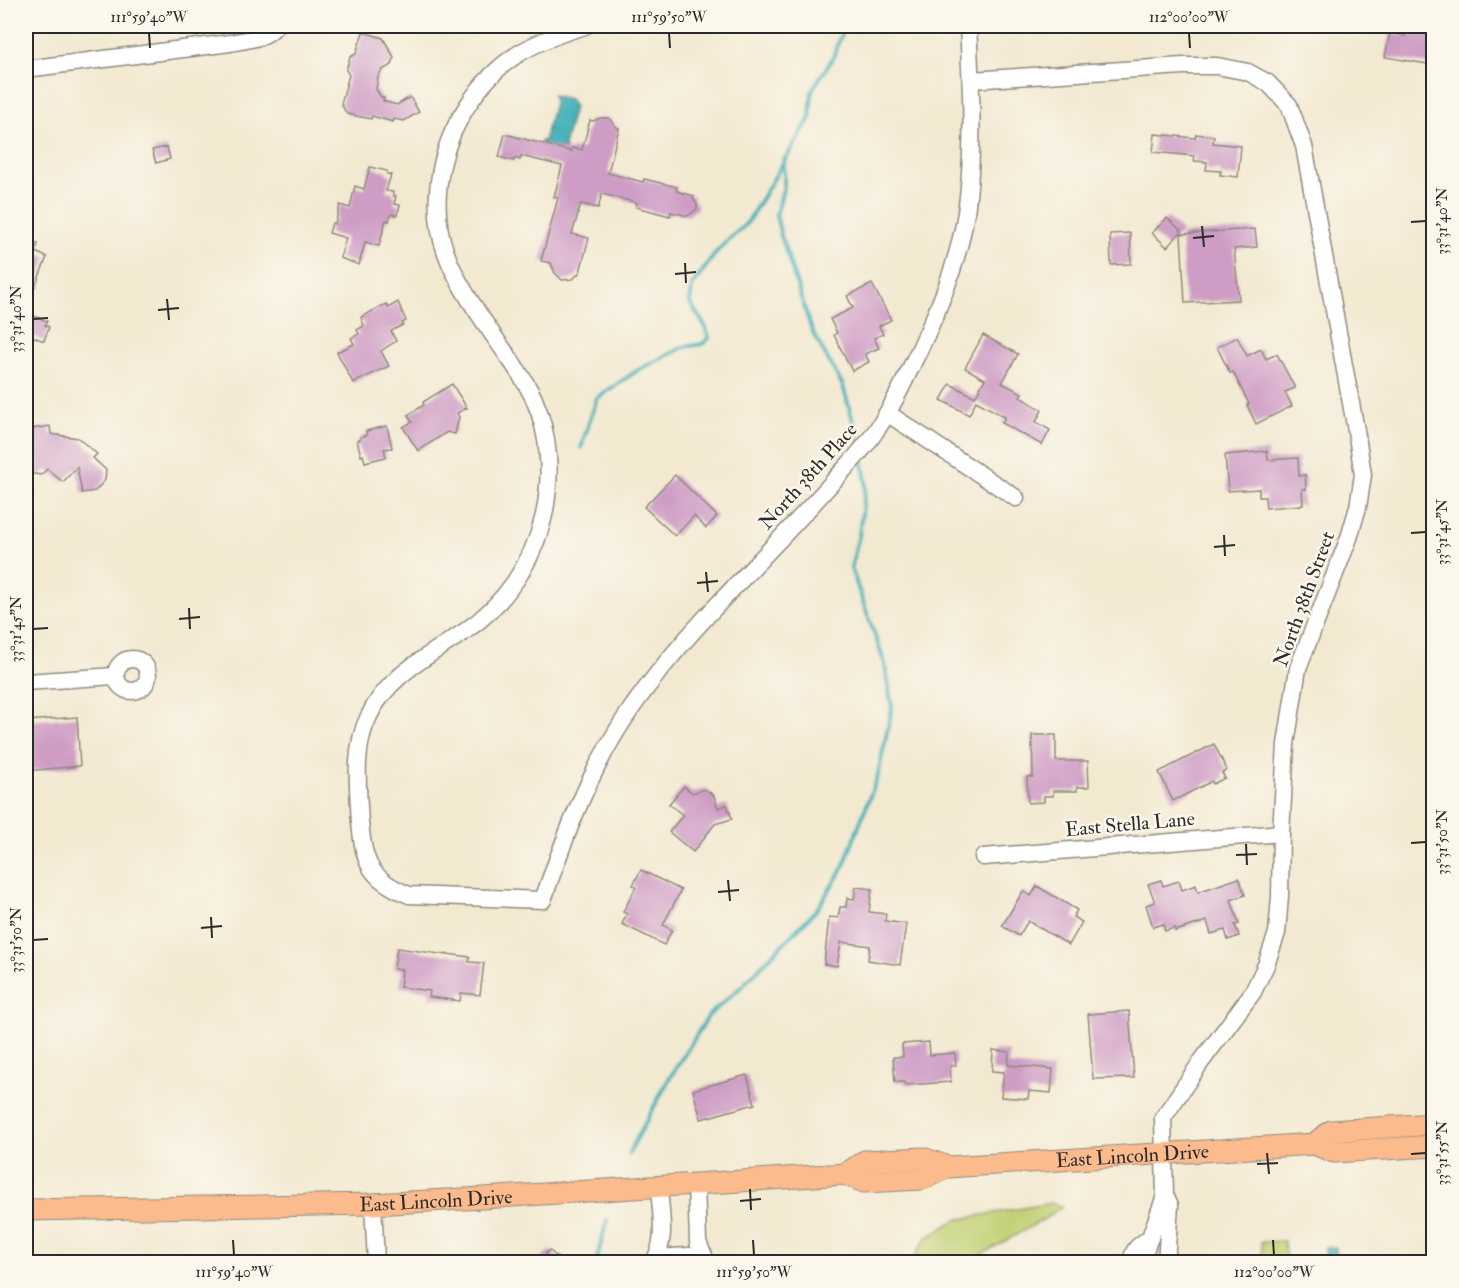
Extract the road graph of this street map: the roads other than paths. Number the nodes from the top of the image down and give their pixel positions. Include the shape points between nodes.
1 (585, 26) edge
2 (968, 26) edge
3 (273, 28) edge
4 (26, 69) edge
5 (971, 80) junction
6 (887, 413) junction
7 (1016, 498) dead end
8 (116, 676) dead end
9 (26, 682) edge
10 (1281, 832) junction
11 (983, 857) dead end
12 (1434, 1124) edge
13 (1314, 1144) junction
14 (1434, 1146) edge
15 (1164, 1153) junction
16 (696, 1184) junction
17 (659, 1186) junction
18 (1165, 1188) junction
19 (373, 1204) junction
20 (26, 1210) edge
21 (1150, 1238) junction
22 (705, 1259) edge
23 (655, 1260) edge
24 (376, 1263) edge
25 (1132, 1263) edge
26 (1144, 1263) edge
27 (1166, 1263) edge

1 - 6 street, North 38th Place via 531,46 507,60 488,78 467,104 452,132 441,170 439,225 446,252 461,285 535,401 548,449 548,495 539,536 517,580 494,609 403,672 369,716 360,742 358,783 363,851 375,874 389,887 410,895 543,900 566,832 628,713 713,609 872,437
2 - 5 street, North 38th Place
3 - 4 street via 261,36 230,43
5 - 6 street, North 38th Place via 968,200 951,276 927,336
5 - 10 street, North 38th Street via 1217,66 1248,72 1268,83 1289,105 1304,146 1363,475 1349,538 1298,668 1286,744
6 - 7 street
8 - 9 street
10 - 11 street, East Stella Lane
10 - 15 street, North 38th Street via 1276,933 1266,965 1253,992 1163,1118
12 - 13 main road, East Lincoln Drive via 1331,1131
13 - 14 main road, East Lincoln Drive via 1334,1152
13 - 15 main road, East Lincoln Drive
15 - 16 main road, East Lincoln Drive via 948,1167 923,1158 864,1161 845,1174
15 - 18 street, North 38th Street
16 - 17 main road, East Lincoln Drive
16 - 22 street via 698,1242
17 - 19 main road, East Lincoln Drive
17 - 23 street via 662,1235
18 - 21 street
18 - 27 street, North 38th Street via 1170,1205
19 - 20 main road, East Lincoln Drive
19 - 24 street
21 - 25 street via 1132,1254
21 - 26 street
22 - 23 street

